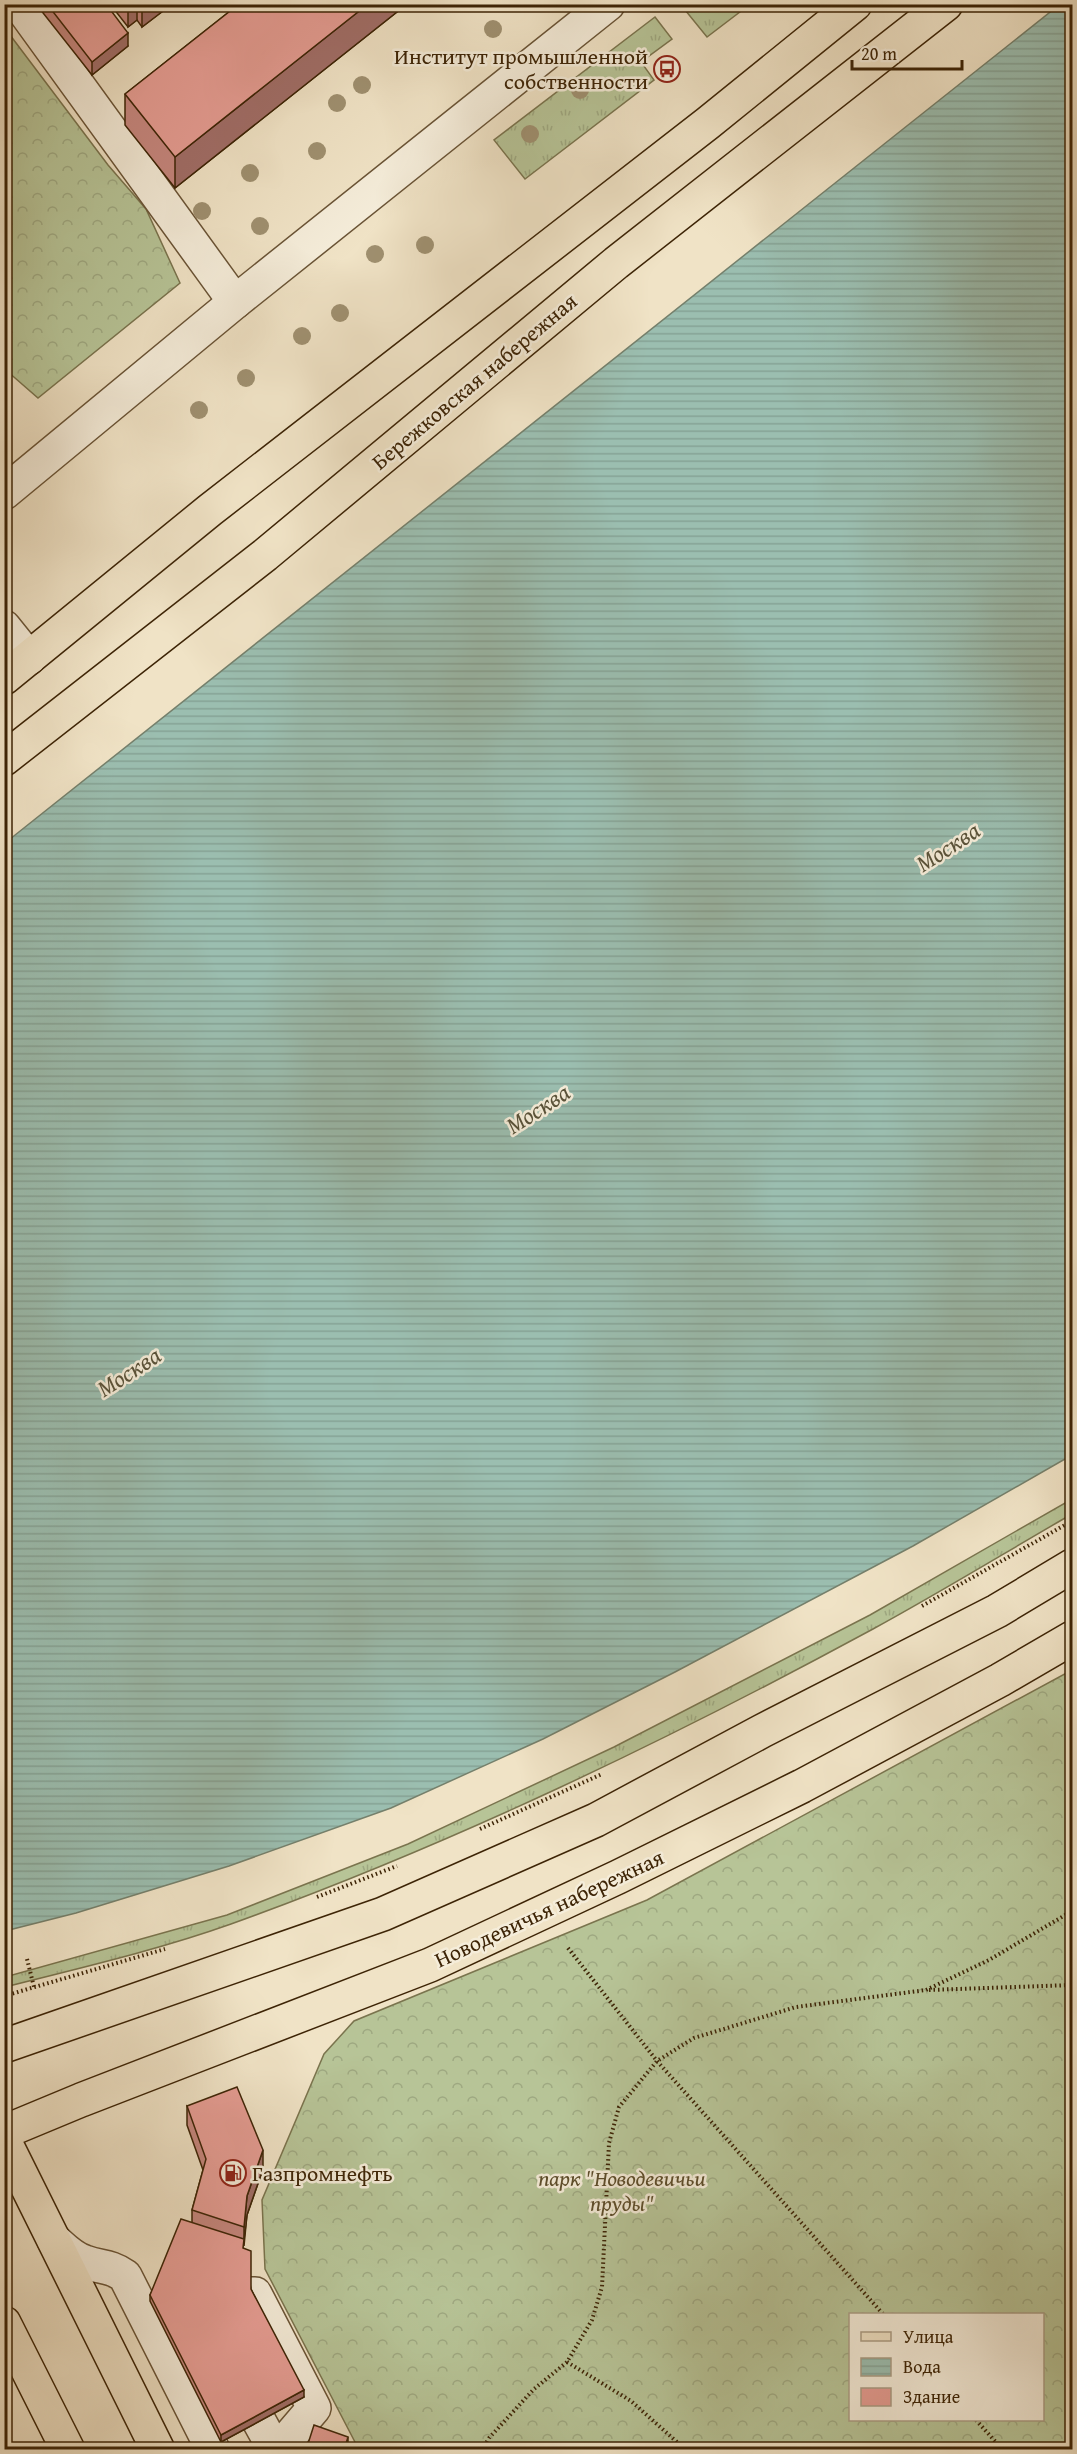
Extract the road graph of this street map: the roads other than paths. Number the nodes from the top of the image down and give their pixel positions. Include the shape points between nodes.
1 (19, 4) edge
2 (608, 4) edge
3 (855, 4) edge
4 (946, 4) edge
5 (235, 302) junction
6 (4, 493) edge
7 (4, 627) edge
8 (17, 668) edge
9 (4, 759) edge
10 (1072, 1566) edge
11 (1072, 1638) edge
12 (4, 2046) edge
13 (4, 2132) edge
14 (4, 2140) edge
15 (54, 2240) junction
16 (125, 2276) junction
17 (159, 2280) edge
18 (251, 2294) edge
19 (8, 2337) edge
20 (259, 2421) edge
21 (68, 2450) edge
22 (158, 2450) edge
23 (213, 2450) edge
24 (276, 2450) edge

1 - 5 lane
2 - 5 lane
3 - 8 main road via 210,510
4 - 9 main road, Бережковская набережная via 616,263 274,548
5 - 6 lane
7 - 8 lane
10 - 12 main road via 997,1611 596,1820 383,1914
11 - 13 main road, Новодевичья набережная via 802,1786 441,1960
14 - 15 main road
15 - 16 lane via 71,2256 113,2268
15 - 22 main road
16 - 17 lane
16 - 23 lane
18 - 24 lane via 255,2294 314,2408
19 - 21 main road
20 - 24 lane

